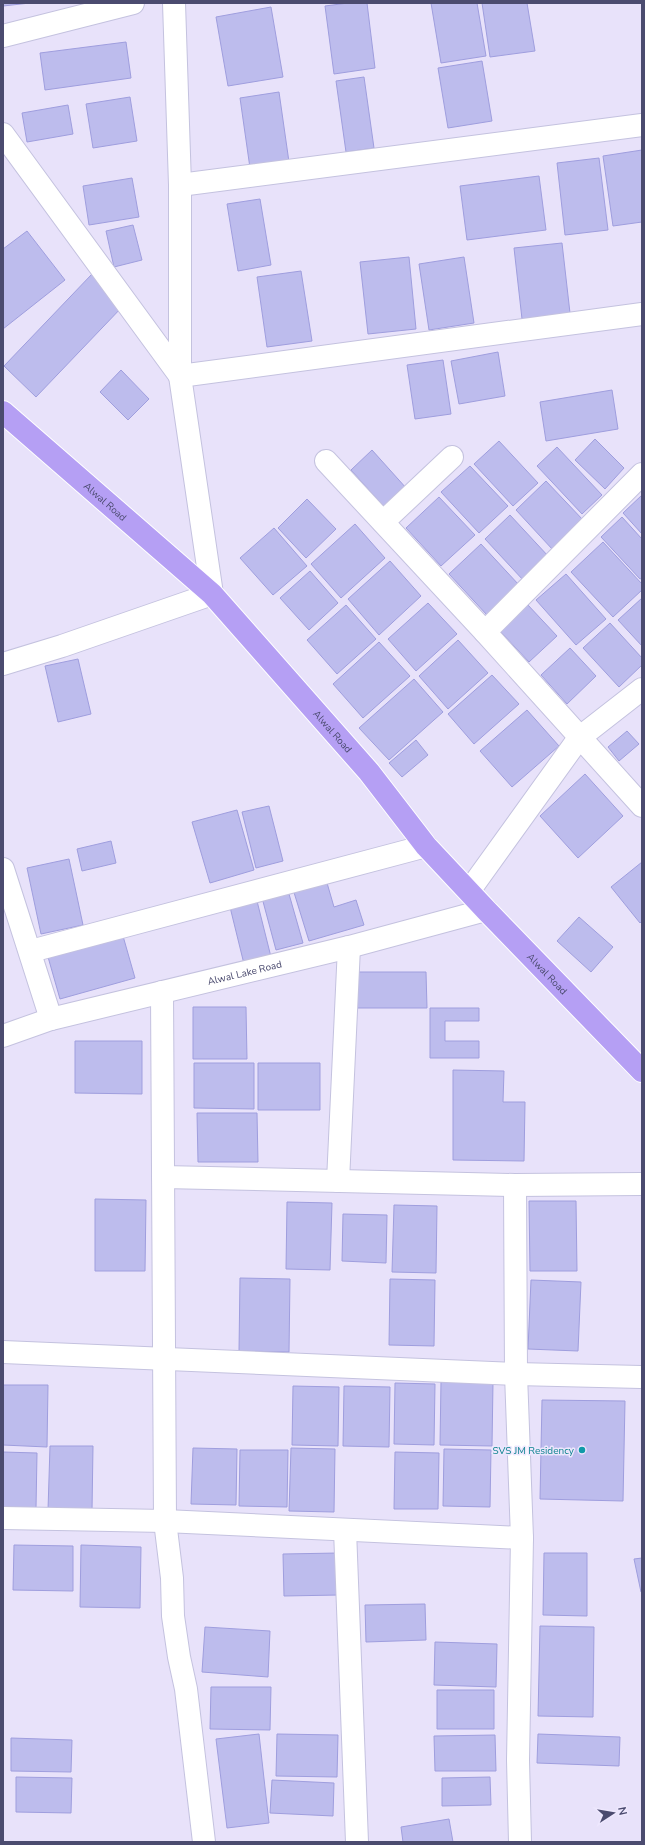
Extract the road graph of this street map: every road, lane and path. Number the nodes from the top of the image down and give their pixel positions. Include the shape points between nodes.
1 (133, 3) edge
2 (174, 3) edge
3 (3, 36) edge
4 (642, 125) edge
5 (3, 134) edge
6 (180, 186) junction
7 (642, 314) edge
8 (180, 376) junction
9 (3, 412) edge
10 (452, 457) dead end
11 (326, 461) dead end
12 (642, 474) edge
13 (383, 522) junction
14 (212, 594) junction
15 (485, 632) junction
16 (3, 664) edge
17 (642, 689) edge
18 (579, 738) junction
19 (642, 806) edge
20 (426, 846) junction
21 (3, 869) edge
22 (469, 891) junction
23 (486, 910) junction
24 (349, 947) junction
25 (31, 951) junction
26 (162, 992) junction
27 (51, 1019) junction
28 (3, 1036) edge
29 (634, 1053) edge
30 (642, 1071) edge
31 (163, 1177) junction
32 (338, 1181) junction
33 (642, 1184) edge
34 (515, 1185) junction
35 (3, 1352) edge
36 (164, 1359) junction
37 (516, 1374) junction
38 (641, 1377) dead end
39 (3, 1518) edge
40 (165, 1521) junction
41 (345, 1530) junction
42 (522, 1538) junction
43 (204, 1842) edge
44 (358, 1842) edge
45 (520, 1842) edge

1 - 3 street
2 - 6 street
4 - 6 street
5 - 8 street
6 - 8 street
7 - 8 street
8 - 14 street
9 - 14 main road, Alwal Road
10 - 13 street
11 - 13 street
12 - 15 street
13 - 15 street
14 - 16 street
14 - 20 main road, Alwal Road via 369,772
15 - 18 street
17 - 18 street
18 - 19 street
18 - 22 street
20 - 22 main road, Alwal Road
20 - 25 street
21 - 25 street
22 - 23 main road, Alwal Road
23 - 24 street, Alwal Lake Road
23 - 29 main road, Alwal Road
24 - 26 street, Alwal Lake Road
24 - 32 street
25 - 27 street
26 - 27 street, Alwal Lake Road
26 - 31 street
27 - 28 street, Alwal Lake Road
29 - 30 main road, Alwal Road
31 - 32 street
31 - 36 street
32 - 34 street
33 - 34 street
34 - 37 street
35 - 36 street
36 - 37 street
36 - 40 street
37 - 38 street
37 - 42 street
39 - 40 street
40 - 41 street
40 - 43 street via 172,1578 173,1616 186,1689
41 - 42 street
41 - 44 street
42 - 45 street via 518,1760

